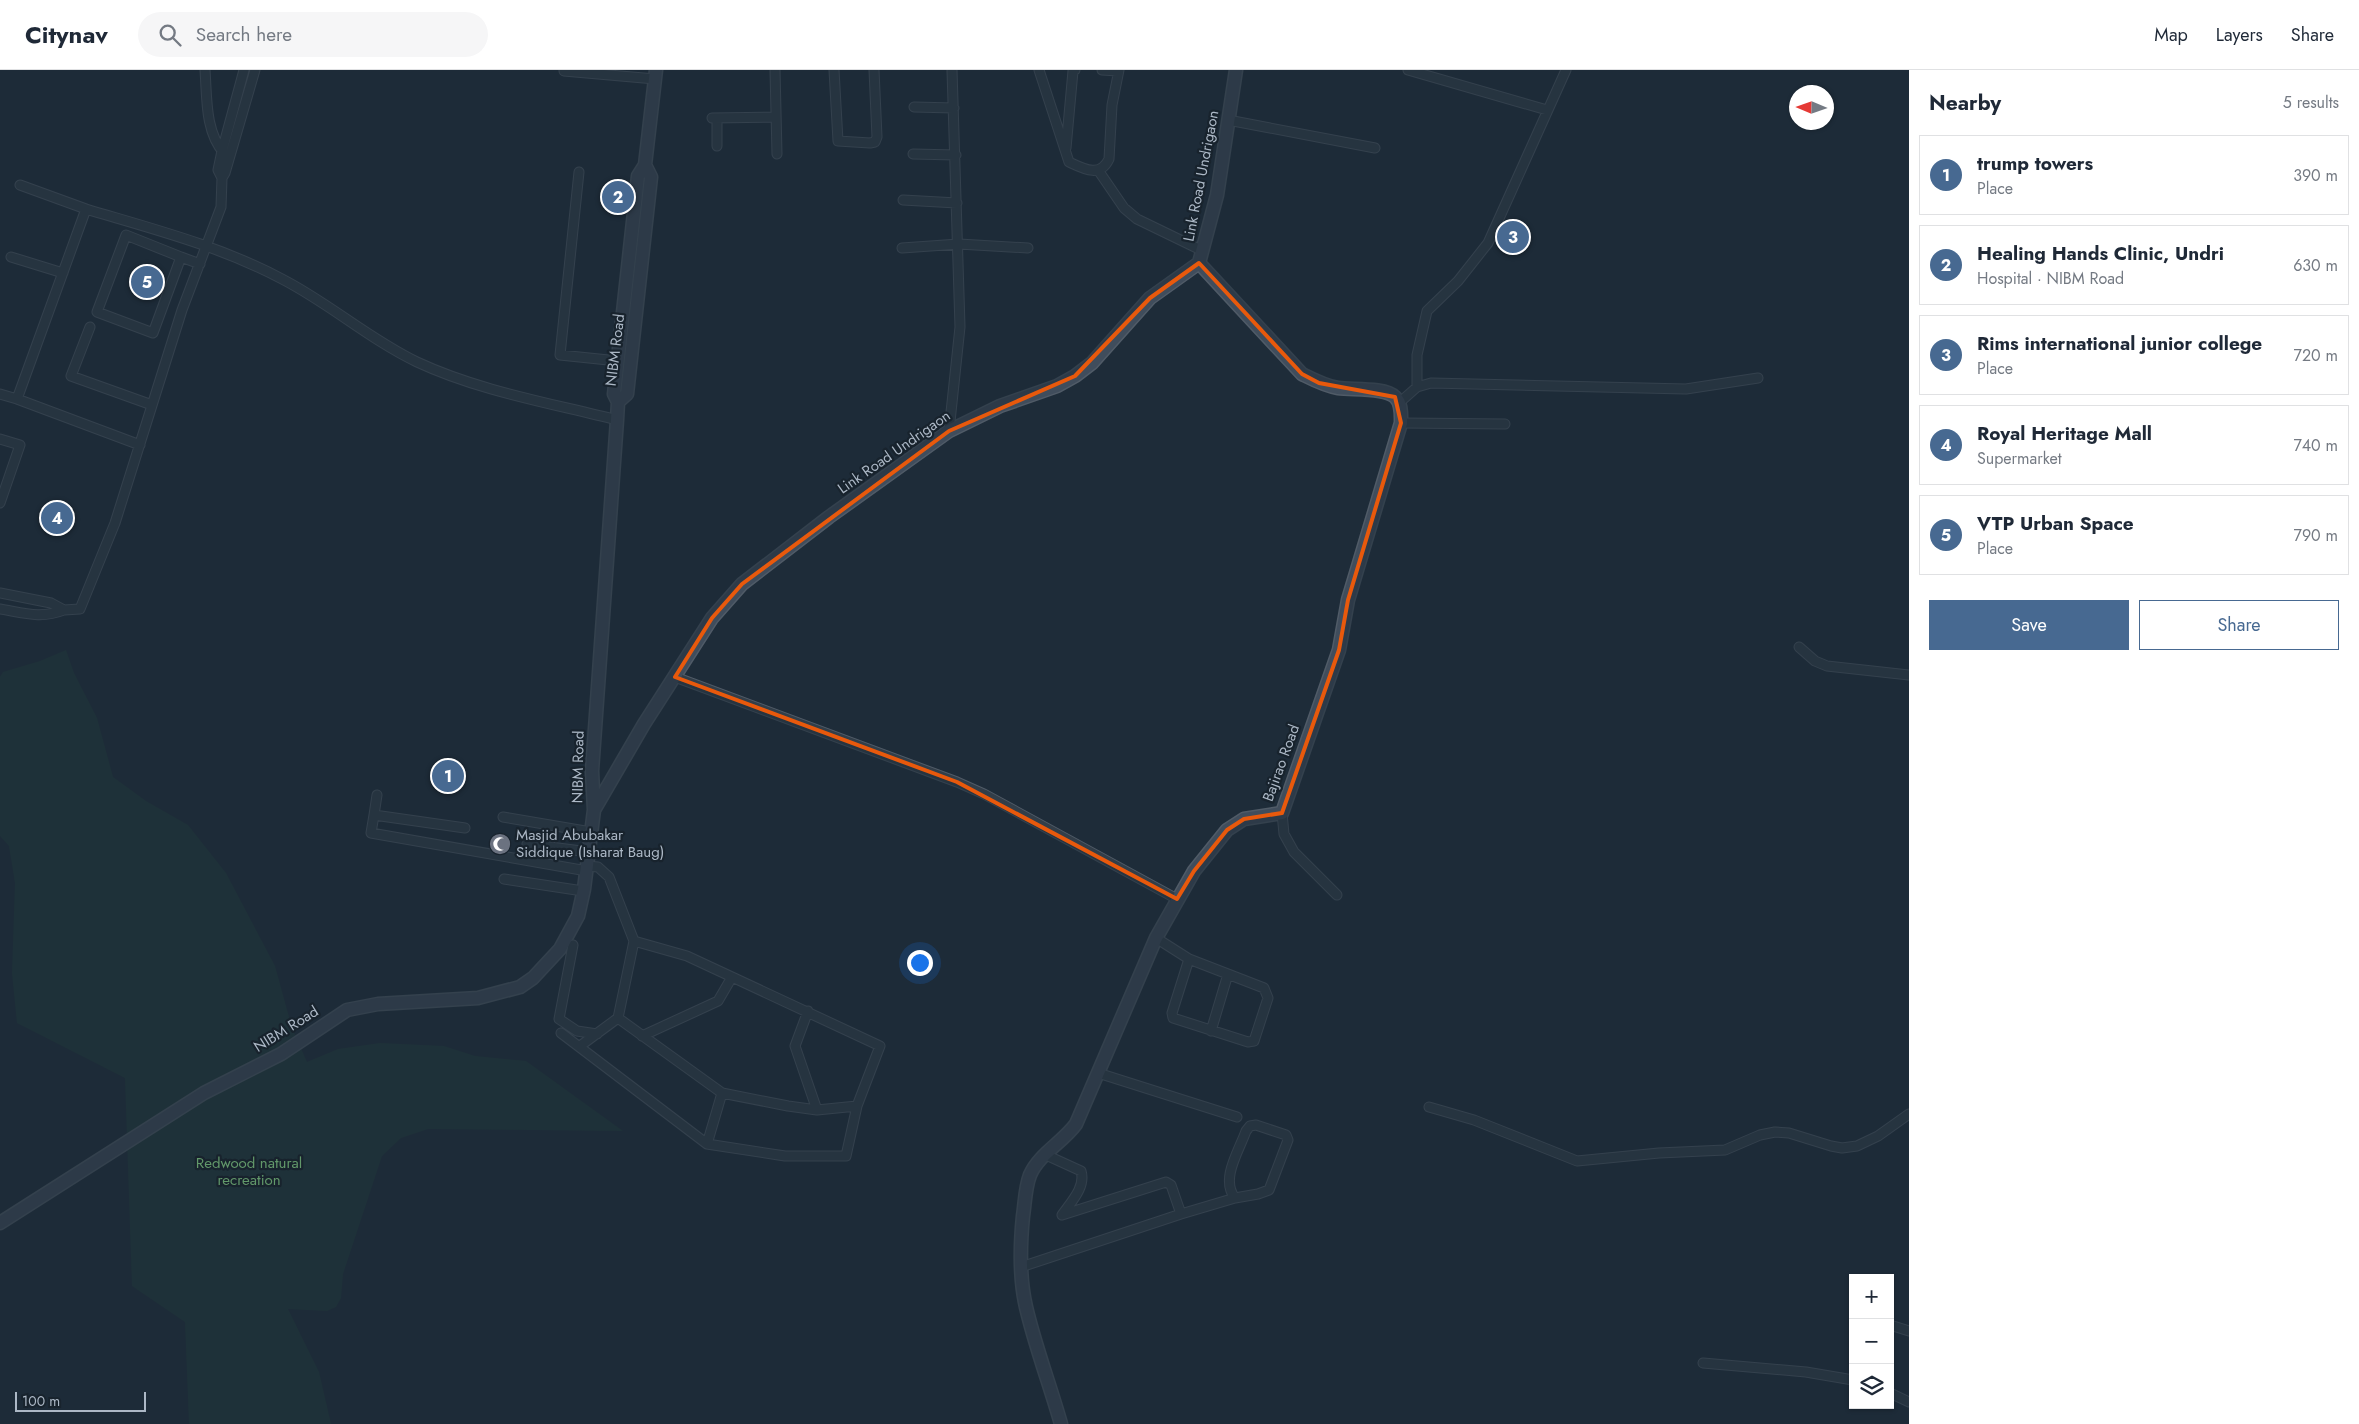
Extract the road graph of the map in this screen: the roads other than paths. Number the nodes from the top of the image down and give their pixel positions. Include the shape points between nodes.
1 (205, 70) edge
2 (244, 70) edge
3 (255, 70) edge
4 (775, 70) edge
5 (834, 70) edge
6 (874, 70) edge
7 (952, 70) edge
8 (1039, 70) edge
9 (1075, 70) edge
10 (1102, 70) edge
11 (1118, 70) edge
12 (1236, 70) edge
13 (1408, 70) edge
14 (1566, 70) edge
15 (564, 71) dead end
16 (655, 74) edge
17 (914, 107) dead end
18 (954, 108) junction
19 (1547, 110) junction
20 (776, 117) junction
21 (1228, 120) junction
22 (717, 146) dead end
23 (1375, 148) dead end
24 (222, 151) junction
25 (1065, 153) junction
26 (777, 154) dead end
27 (913, 154) dead end
28 (956, 155) junction
29 (229, 159) junction
30 (645, 165) junction
31 (1098, 170) junction
32 (579, 172) dead end
33 (222, 178) junction
34 (20, 185) dead end
35 (903, 200) dead end
36 (957, 203) junction
37 (86, 209) junction
38 (959, 244) junction
39 (207, 245) junction
40 (902, 248) dead end
41 (1028, 248) dead end
42 (11, 257) dead end
43 (181, 257) junction
44 (1201, 257) junction
45 (200, 264) junction
46 (63, 273) junction
47 (90, 327) dead end
48 (618, 361) junction
49 (1758, 378) dead end
50 (1417, 387) junction
51 (0, 394) edge
52 (17, 399) junction
53 (618, 402) junction
54 (1399, 403) junction
55 (152, 405) junction
56 (617, 420) junction
57 (1401, 423) junction
58 (1505, 424) dead end
59 (949, 431) junction
60 (0, 439) edge
61 (140, 445) junction
62 (0, 503) edge
63 (0, 593) edge
64 (0, 609) edge
65 (64, 610) junction
66 (1799, 647) dead end
67 (1909, 675) edge
68 (675, 678) junction
69 (377, 795) dead end
70 (594, 810) junction
71 (1282, 813) junction
72 (374, 815) junction
73 (504, 817) dead end
74 (465, 828) dead end
75 (591, 832) junction
76 (528, 844) dead end
77 (589, 852) junction
78 (587, 868) junction
79 (504, 879) dead end
80 (583, 891) junction
81 (1337, 895) dead end
82 (1178, 899) junction
83 (1156, 938) junction
84 (634, 941) junction
85 (573, 945) dead end
86 (1189, 959) junction
87 (1228, 974) junction
88 (732, 977) junction
89 (808, 1011) junction
90 (618, 1018) junction
91 (1211, 1031) junction
92 (561, 1033) dead end
93 (597, 1034) junction
94 (642, 1036) junction
95 (580, 1046) junction
96 (1098, 1073) junction
97 (722, 1093) junction
98 (857, 1106) junction
99 (1429, 1106) dead end
100 (817, 1110) junction
101 (1909, 1114) edge
102 (1237, 1117) dead end
103 (708, 1144) junction
104 (1046, 1155) junction
105 (1235, 1198) junction
106 (1181, 1214) junction
107 (0, 1223) edge
108 (1021, 1267) junction
109 (1894, 1326) edge
110 (1909, 1331) edge
111 (1704, 1363) dead end
112 (1849, 1379) edge
113 (1894, 1394) edge
114 (1909, 1402) edge
115 (1061, 1424) edge

1 - 24 street via 208,113
2 - 24 street
3 - 29 street
4 - 20 street
5 - 6 street via 836,138 841,143 875,142 877,138
7 - 18 street
8 - 25 street
9 - 25 street
10 - 11 street
11 - 31 street via 1109,159 1105,167
12 - 21 street, Link Road Undrigaon
13 - 19 street
14 - 19 street
15 - 16 street
16 - 30 street, NIBM Road
17 - 18 street
18 - 28 street
19 - 50 street via 1488,242 1458,281 1428,311 1417,355
20 - 22 street via 714,118
20 - 26 street
21 - 23 street
21 - 44 street, Link Road Undrigaon via 1217,195
24 - 29 street
24 - 33 street via 218,170
25 - 31 street via 1069,162 1087,170
27 - 28 street
28 - 36 street
29 - 33 street
30 - 48 street via 638,176
30 - 53 street, NIBM Road via 651,177 627,394
31 - 44 street via 1124,208 1137,219
32 - 48 street via 560,355
33 - 39 street via 221,207
34 - 37 street
35 - 36 street
36 - 38 street
37 - 39 street
37 - 46 street
38 - 40 street
38 - 41 street
38 - 59 street via 960,327
39 - 45 street
39 - 56 street via 283,279 417,362 472,383
42 - 46 street
43 - 43 street via 126,235 97,312 153,333
43 - 45 street
44 - 54 street via 1208,273 1302,374 1338,388 1386,392
44 - 59 street, Link Road Undrigaon via 1150,298 1101,353 1075,376 1057,386 1000,406
45 - 55 street
46 - 52 street
47 - 55 street via 71,376
48 - 53 street via 614,394
49 - 50 street via 1686,389 1431,383
50 - 54 street
51 - 52 street
52 - 61 street
53 - 56 street, NIBM Road
54 - 57 street, Bajirao Road
55 - 61 street
56 - 70 street, NIBM Road via 592,771
57 - 58 street
57 - 71 street, Bajirao Road via 1348,600 1339,650
59 - 68 street, Link Road Undrigaon via 742,584 712,618
60 - 62 street via 20,445
61 - 65 street via 115,523 80,609
63 - 65 street via 51,602
64 - 65 street via 41,616
66 - 67 street via 1814,661 1827,666
68 - 70 street, Link Road Undrigaon
68 - 82 street via 957,782
69 - 72 street
70 - 75 street, NIBM Road
71 - 81 street via 1284,834 1294,852
71 - 82 street, Bajirao Road via 1244,820 1227,830 1194,871
72 - 74 street
72 - 78 street via 371,833
73 - 75 street
75 - 77 street, NIBM Road
76 - 77 street
77 - 78 street, NIBM Road
78 - 80 street, NIBM Road
78 - 84 street via 598,867 609,877
79 - 80 street
80 - 107 street, NIBM Road via 578,916 560,950 520,987 478,998 378,1004 347,1010 282,1054 204,1093
82 - 83 street, Bajirao Road
83 - 86 street
83 - 96 street, Bajirao Road
84 - 88 street via 687,956
84 - 90 street
85 - 93 street via 560,1019 577,1031
86 - 87 street
86 - 91 street via 1172,1016
87 - 91 street
87 - 91 street via 1266,991 1268,998 1257,1039 1248,1042
88 - 89 street
88 - 94 street via 718,1001
89 - 98 street via 880,1046
89 - 100 street via 795,1046
90 - 93 street
90 - 94 street
92 - 95 street
93 - 95 street
94 - 97 street
95 - 103 street
96 - 102 street
96 - 104 street, Bajirao Road via 1076,1124
97 - 100 street
97 - 103 street
98 - 100 street
98 - 103 street via 846,1156 785,1156
99 - 101 street via 1474,1120 1577,1162 1725,1150 1776,1132 1842,1148 1857,1146
104 - 106 street via 1081,1171 1083,1178 1083,1184 1062,1215 1166,1182
104 - 108 street, Bajirao Road via 1031,1174 1026,1190
105 - 105 street via 1228,1181 1250,1126 1286,1135 1288,1140 1269,1190
105 - 106 street
106 - 108 street
108 - 115 street, Bajirao Road via 1026,1307
109 - 110 street
111 - 112 street
113 - 114 street

